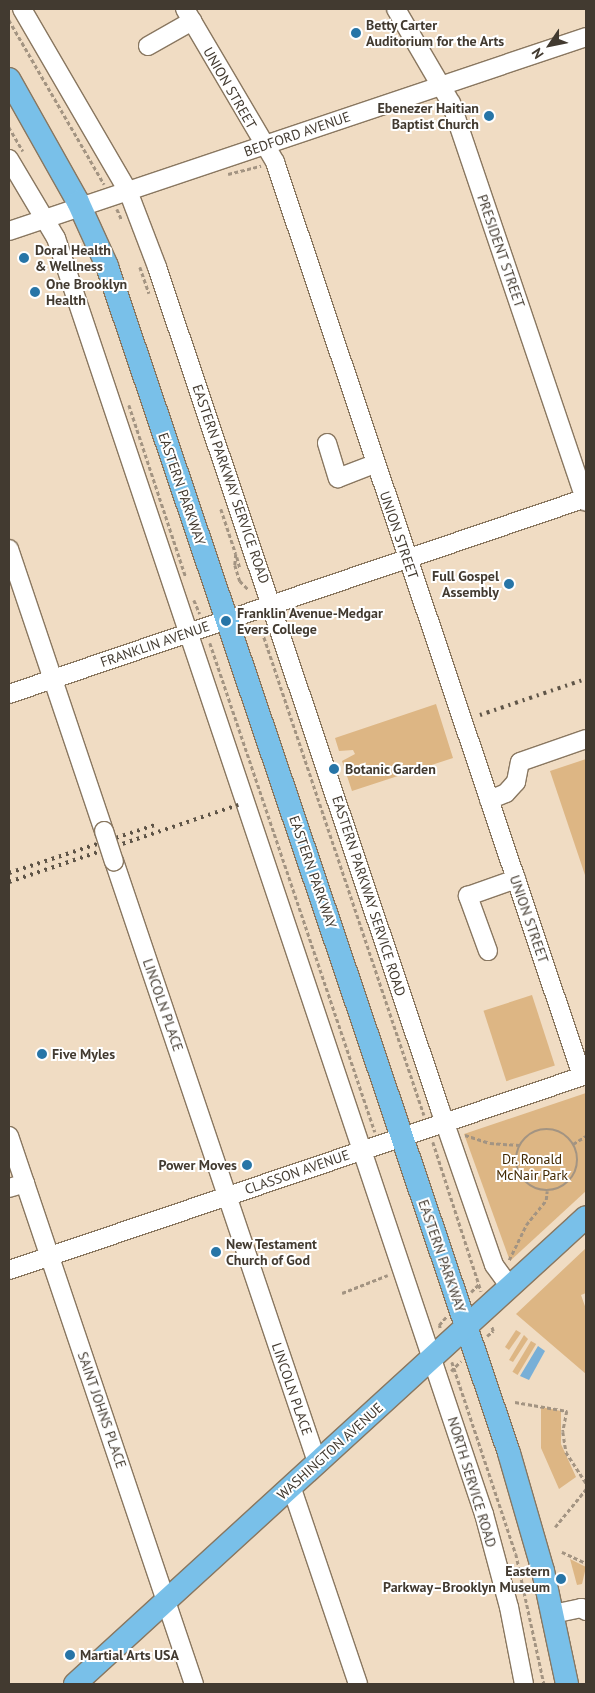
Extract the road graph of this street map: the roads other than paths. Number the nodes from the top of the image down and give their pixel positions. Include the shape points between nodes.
1 (22, 9) edge
2 (396, 9) edge
3 (188, 15) edge
4 (586, 37) edge
5 (148, 46) dead end
6 (9, 79) edge
7 (441, 86) junction
8 (264, 146) junction
9 (9, 159) edge
10 (128, 191) junction
11 (81, 207) junction
12 (44, 219) junction
13 (9, 232) edge
14 (327, 443) dead end
15 (375, 464) junction
16 (586, 500) edge
17 (9, 549) edge
18 (408, 559) junction
19 (272, 604) junction
20 (226, 620) junction
21 (187, 633) junction
22 (52, 680) junction
23 (9, 694) edge
24 (586, 739) edge
25 (489, 800) junction
26 (516, 879) junction
27 (488, 952) dead end
28 (584, 1075) edge
29 (444, 1122) junction
30 (9, 1136) edge
31 (401, 1137) junction
32 (361, 1150) junction
33 (17, 1185) edge
34 (227, 1197) junction
35 (586, 1217) edge
36 (50, 1256) junction
37 (9, 1270) edge
38 (508, 1276) junction
39 (456, 1322) junction
40 (432, 1358) junction
41 (317, 1462) junction
42 (291, 1486) junction
43 (167, 1601) junction
44 (584, 1606) edge
45 (545, 1607) junction
46 (74, 1684) edge
47 (194, 1684) edge
48 (358, 1684) edge
49 (524, 1684) edge
50 (567, 1684) edge

1 - 10 street, EASTERN PARKWAY SERVICE ROAD
2 - 7 street, PRESIDENT STREET
3 - 5 street
3 - 8 street, UNION STREET
4 - 7 street, BEDFORD AVENUE
6 - 11 main road, EASTERN PARKWAY
7 - 8 street, BEDFORD AVENUE
7 - 16 street, PRESIDENT STREET via 451,104
8 - 10 street, BEDFORD AVENUE
8 - 15 street, UNION STREET via 275,162
9 - 12 street
10 - 11 street, BEDFORD AVENUE
10 - 19 street, EASTERN PARKWAY SERVICE ROAD
11 - 12 street, BEDFORD AVENUE
11 - 20 main road, EASTERN PARKWAY via 107,266
12 - 13 street, BEDFORD AVENUE
12 - 21 street via 56,238
14 - 15 street via 338,478
15 - 18 street, UNION STREET
16 - 18 street, FRANKLIN AVENUE
17 - 22 street, LINCOLN PLACE
18 - 19 street, FRANKLIN AVENUE
18 - 25 street, UNION STREET
19 - 20 street, FRANKLIN AVENUE
19 - 29 street, EASTERN PARKWAY SERVICE ROAD
20 - 21 street, FRANKLIN AVENUE
20 - 31 main road, EASTERN PARKWAY
21 - 22 street, FRANKLIN AVENUE
21 - 32 street
22 - 23 street, FRANKLIN AVENUE
22 - 34 street, LINCOLN PLACE, bridge
24 - 25 street via 520,762 516,782 506,793
25 - 26 street, UNION STREET
26 - 27 street via 468,896
26 - 28 street, UNION STREET
28 - 29 street, CLASSON AVENUE
29 - 31 street, CLASSON AVENUE
29 - 38 street, EASTERN PARKWAY SERVICE ROAD via 494,1265
30 - 33 street, SAINT JOHNS PLACE
31 - 32 street, CLASSON AVENUE
31 - 39 main road, EASTERN PARKWAY
32 - 34 street, CLASSON AVENUE
32 - 40 street
33 - 36 street, SAINT JOHNS PLACE
34 - 36 street, CLASSON AVENUE
34 - 41 street, LINCOLN PLACE
35 - 38 main road, WASHINGTON AVENUE
36 - 37 street, CLASSON AVENUE
36 - 43 street, SAINT JOHNS PLACE
38 - 39 main road, WASHINGTON AVENUE
39 - 40 main road, WASHINGTON AVENUE
39 - 45 main road, EASTERN PARKWAY via 523,1498
40 - 41 main road, WASHINGTON AVENUE
40 - 49 street, NORTH SERVICE ROAD via 514,1606
41 - 42 main road, WASHINGTON AVENUE
42 - 43 main road, WASHINGTON AVENUE
42 - 48 street
43 - 46 main road, WASHINGTON AVENUE
43 - 47 street, SAINT JOHNS PLACE
44 - 45 street
45 - 50 main road, EASTERN PARKWAY

